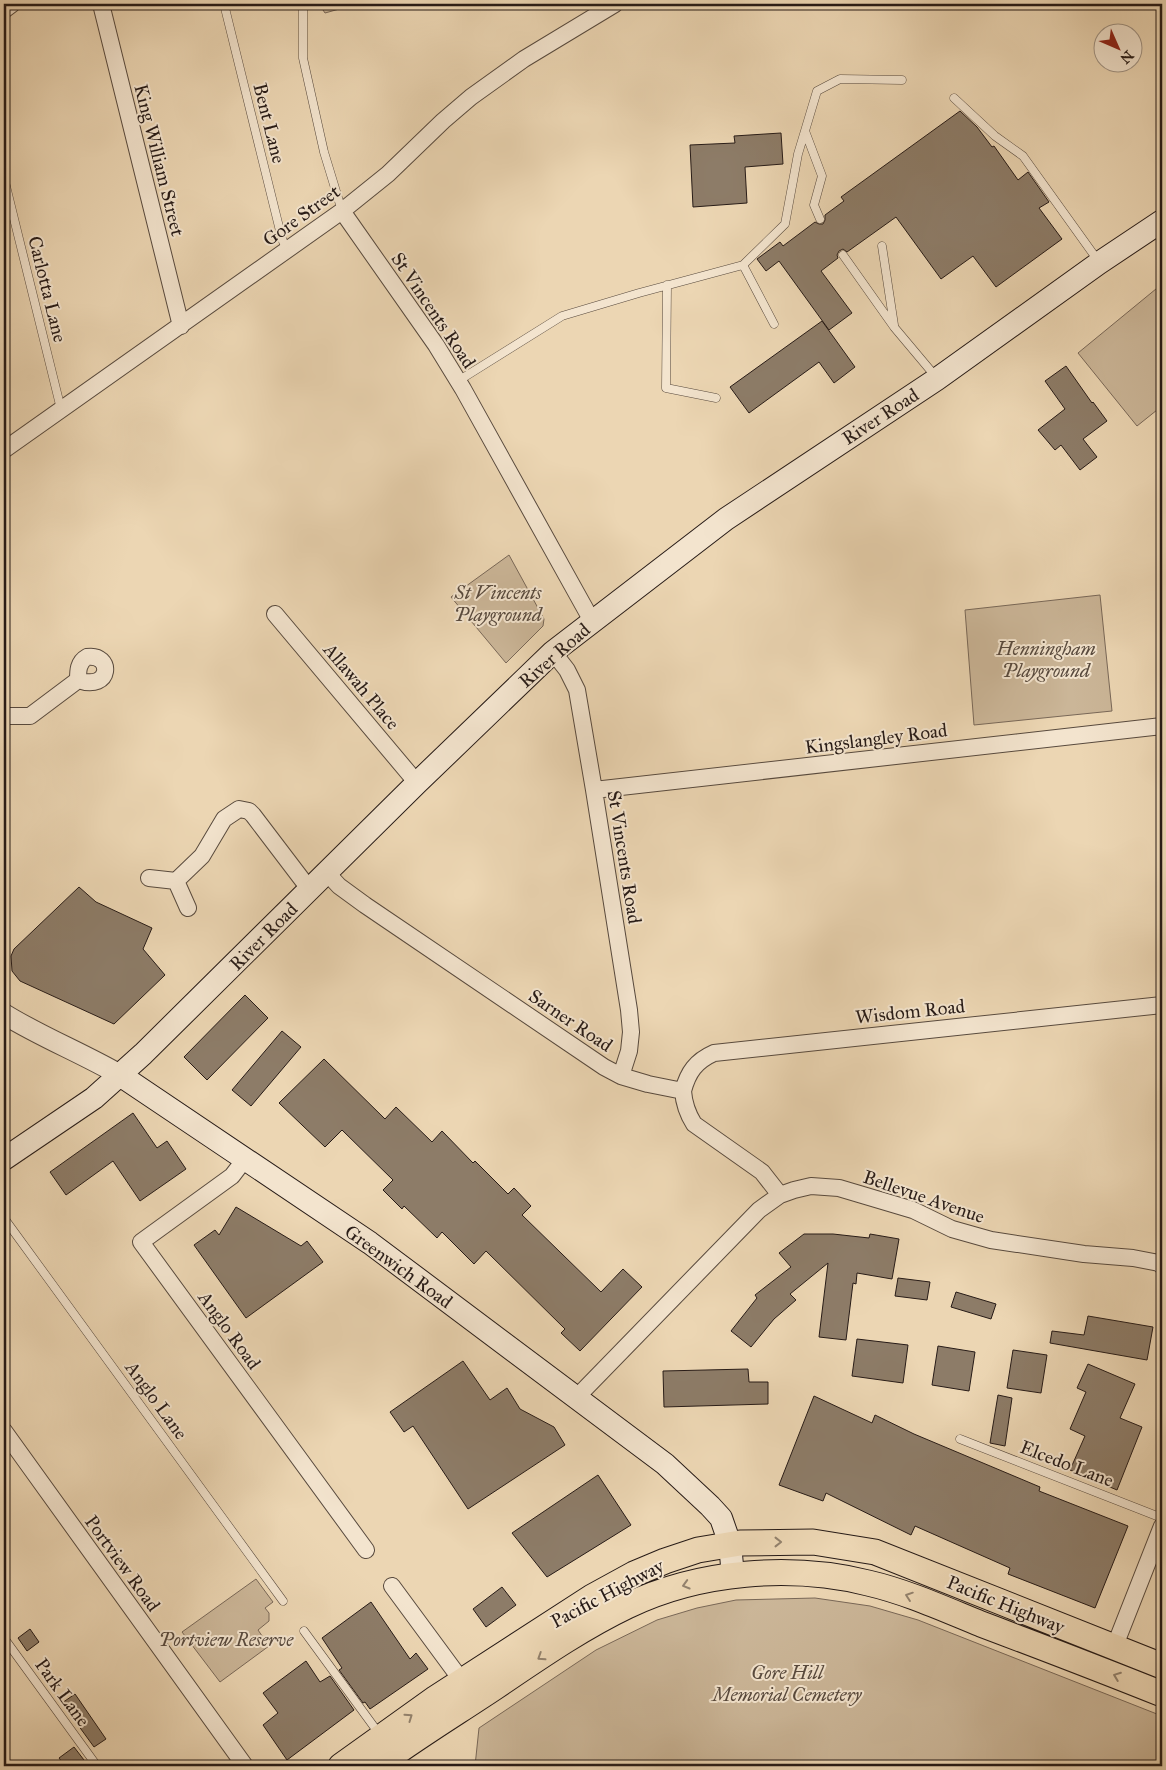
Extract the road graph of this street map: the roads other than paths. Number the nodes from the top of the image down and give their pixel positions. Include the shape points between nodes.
1 (12, 4) edge
2 (101, 4) edge
3 (224, 4) edge
4 (303, 4) edge
5 (615, 4) edge
6 (4, 10) edge
7 (902, 80) dead end
8 (954, 98) dead end
9 (805, 131) junction
10 (4, 178) edge
11 (342, 212) junction
12 (820, 219) dead end
13 (1162, 221) edge
14 (882, 246) dead end
15 (287, 250) junction
16 (844, 254) dead end
17 (1099, 263) junction
18 (743, 265) junction
19 (667, 285) junction
20 (774, 324) dead end
21 (181, 326) junction
22 (894, 327) junction
23 (937, 378) junction
24 (458, 381) junction
25 (716, 398) dead end
26 (61, 409) junction
27 (4, 450) edge
28 (275, 614) dead end
29 (592, 621) junction
30 (553, 652) junction
31 (78, 680) dead end
32 (4, 716) edge
33 (1162, 726) edge
34 (418, 783) junction
35 (594, 790) junction
36 (327, 873) junction
37 (149, 878) dead end
38 (176, 881) junction
39 (310, 890) junction
40 (188, 908) dead end
41 (1162, 1005) edge
42 (4, 1014) edge
43 (120, 1075) junction
44 (621, 1076) junction
45 (683, 1091) junction
46 (4, 1159) edge
47 (245, 1159) junction
48 (780, 1195) junction
49 (4, 1218) edge
50 (1162, 1266) edge
51 (576, 1398) junction
52 (4, 1431) edge
53 (960, 1439) dead end
54 (1162, 1518) edge
55 (1162, 1526) edge
56 (730, 1544) junction
57 (366, 1550) dead end
58 (733, 1576) junction
59 (392, 1586) dead end
60 (283, 1601) dead end
61 (304, 1631) dead end
62 (4, 1638) edge
63 (1114, 1648) junction
64 (1162, 1666) edge
65 (462, 1681) junction
66 (1162, 1694) edge
67 (381, 1736) junction
68 (97, 1766) edge
69 (245, 1766) edge
70 (341, 1766) edge
71 (377, 1766) edge

1 - 6 street
2 - 21 street, King William Street
3 - 15 lane, Bent Lane
4 - 11 lane, St Vincents Road via 303,58 324,152
5 - 11 street, Gore Street via 524,59 471,97
7 - 9 lane via 840,79 816,91
8 - 17 lane via 995,136 1023,156
9 - 12 lane via 822,176 814,205
9 - 18 lane via 786,224
10 - 26 lane, Carlotta Lane
11 - 15 street, Gore Street
11 - 24 street, St Vincents Road
13 - 17 main road, River Road
14 - 22 lane
15 - 21 street, Gore Street
16 - 22 lane
17 - 23 main road, River Road
18 - 19 lane
18 - 20 lane
19 - 24 lane via 562,316
19 - 25 lane via 666,388
21 - 26 street, Gore Street
22 - 23 lane
23 - 29 main road, River Road via 726,519
24 - 29 street, St Vincents Road
26 - 27 street, Gore Street
28 - 34 street, Allawah Place
29 - 30 main road, River Road
30 - 34 main road, River Road
30 - 35 street, St Vincents Road via 577,690
31 - 32 street via 30,716
33 - 35 street, Kingslangley Road
34 - 36 main road, River Road
35 - 44 street, St Vincents Road via 631,1032
36 - 39 main road, River Road
36 - 44 street, Sarner Road via 365,905
37 - 38 street
38 - 39 street via 202,856 224,819 239,809 253,816
38 - 40 street
39 - 43 main road, River Road
41 - 45 street, Wisdom Road via 714,1052 691,1069
42 - 43 street, Greenwich Road
43 - 46 main road, River Road via 94,1098
43 - 47 main road, Greenwich Road
44 - 45 street, Sarner Road
45 - 48 street via 684,1103 694,1124 762,1172
47 - 51 main road, Greenwich Road via 370,1242
47 - 57 street, Anglo Road via 232,1176 141,1242
48 - 50 street, Bellevue Avenue via 811,1186 839,1188 913,1210 952,1229 991,1240 1133,1258
48 - 51 street, Bellevue Avenue via 759,1210
49 - 60 lane, Anglo Lane
51 - 56 main road, Greenwich Road via 665,1464 710,1506 724,1525
52 - 69 street, Portview Road
53 - 54 lane, Elcedo Lane
55 - 63 street
56 - 58 main road, Greenwich Road
56 -> 63 main road, Pacific Highway via 813,1542 875,1552
56 - 65 main road, Pacific Highway via 690,1553 634,1574 592,1596
66 -> 58 main road, Pacific Highway via 914,1597 869,1583 812,1574
58 -> 71 main road, Pacific Highway via 674,1588 608,1616 544,1654
59 - 65 street
61 - 67 lane
62 - 68 lane, Park Lane
63 - 64 main road, Pacific Highway
67 -> 65 main road, Pacific Highway
67 - 70 main road, Pacific Highway

